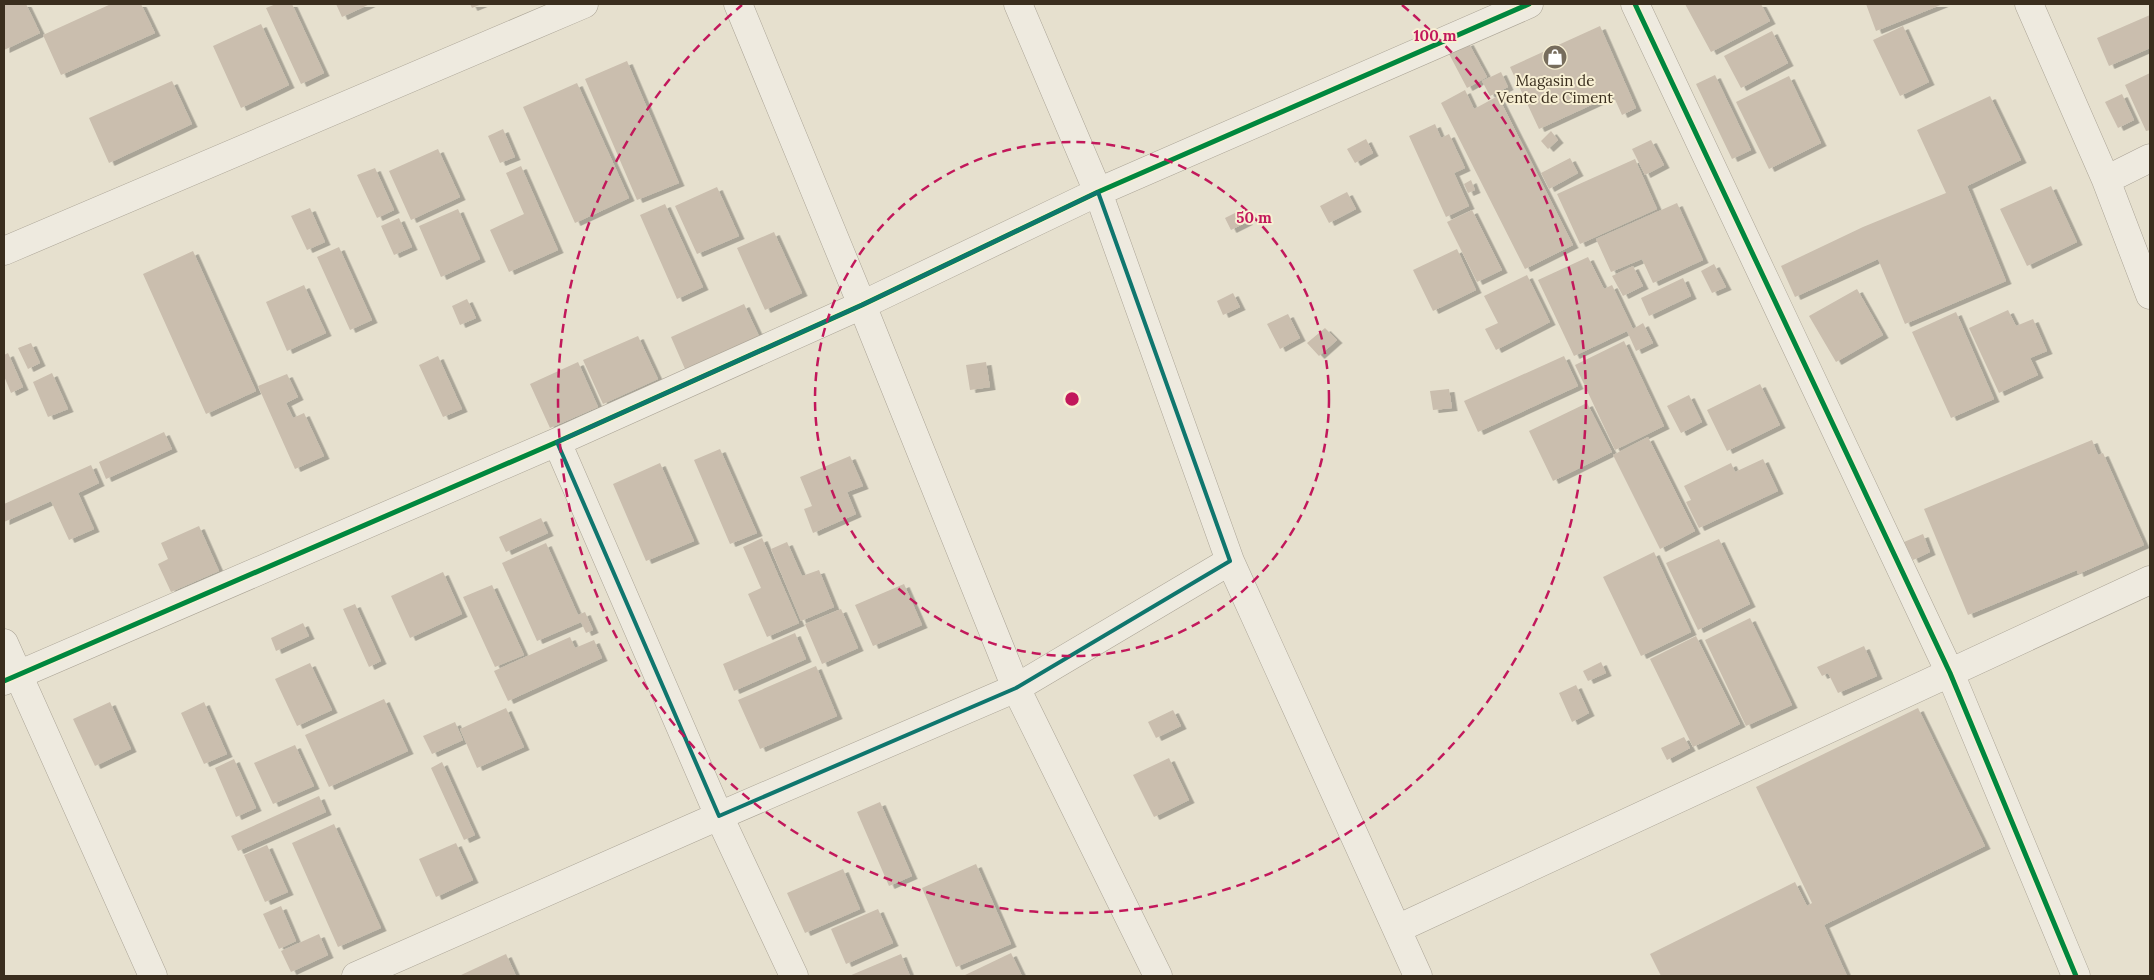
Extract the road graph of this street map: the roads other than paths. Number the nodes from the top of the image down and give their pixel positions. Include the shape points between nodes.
1 (584, 4) edge
2 (738, 4) edge
3 (1018, 4) edge
4 (1529, 4) edge
5 (1635, 4) edge
6 (2029, 4) edge
7 (2150, 158) edge
8 (2106, 180) junction
9 (1098, 192) junction
10 (4, 251) edge
11 (2150, 295) edge
12 (862, 305) junction
13 (557, 442) junction
14 (1230, 561) junction
15 (2150, 580) edge
16 (4, 643) edge
17 (1950, 673) junction
18 (10, 677) edge
19 (1016, 688) junction
20 (719, 816) junction
21 (1397, 928) junction
22 (153, 976) edge
23 (356, 976) edge
24 (794, 976) edge
25 (1158, 976) edge
26 (1418, 976) edge
27 (2076, 976) edge

1 - 10 street
2 - 12 street
3 - 9 street
4 - 9 street
5 - 17 street
6 - 8 street
7 - 8 street
8 - 11 street
9 - 12 street
9 - 14 street
12 - 13 street
12 - 19 street
13 - 18 street
13 - 20 street
14 - 19 street
14 - 21 street
15 - 17 street
16 - 18 street
17 - 21 street
17 - 27 street
18 - 22 street
19 - 20 street
19 - 25 street
20 - 23 street
20 - 24 street
21 - 26 street

